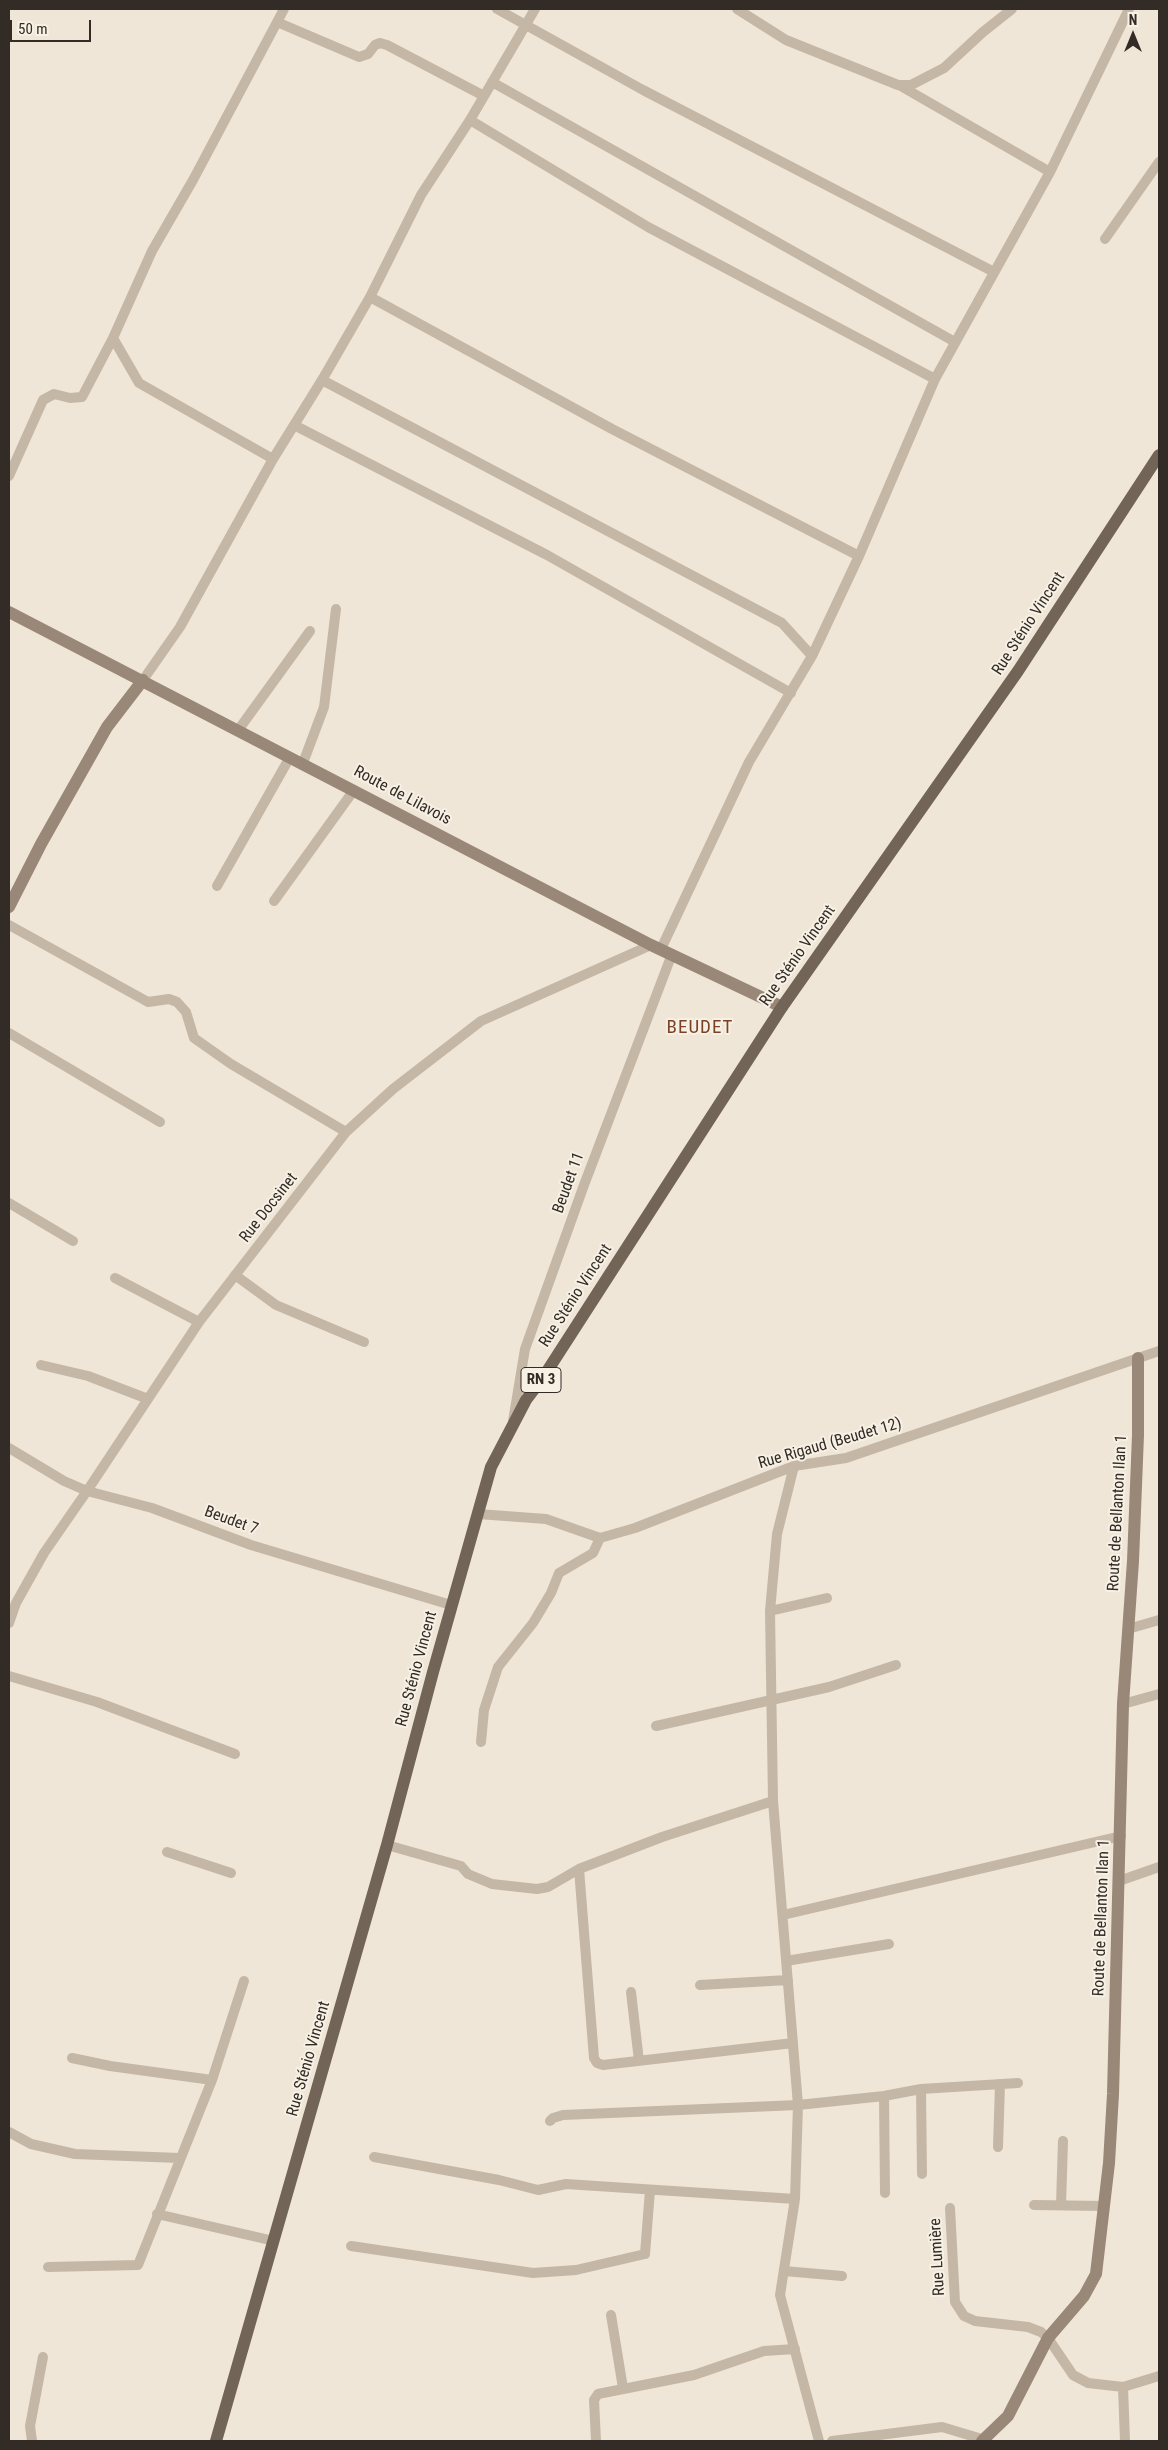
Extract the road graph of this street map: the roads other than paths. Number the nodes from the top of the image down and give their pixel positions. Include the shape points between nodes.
1 (284, 9) edge
2 (497, 9) edge
3 (535, 9) edge
4 (738, 9) edge
5 (1012, 9) edge
6 (1129, 9) edge
7 (277, 22) junction
8 (526, 26) junction
9 (492, 82) junction
10 (898, 85) junction
11 (484, 96) junction
12 (470, 120) junction
13 (1159, 162) edge
14 (1050, 172) junction
15 (1106, 239) dead end
16 (994, 272) junction
17 (370, 296) junction
18 (113, 338) junction
19 (955, 342) junction
20 (934, 379) junction
21 (322, 380) junction
22 (294, 425) junction
23 (1159, 455) edge
24 (272, 459) junction
25 (9, 476) edge
26 (859, 556) junction
27 (336, 609) dead end
28 (9, 612) edge
29 (310, 631) dead end
30 (812, 656) junction
31 (143, 680) junction
32 (791, 693) junction
33 (239, 729) junction
34 (290, 756) junction
35 (303, 763) junction
36 (354, 790) junction
37 (218, 886) dead end
38 (274, 901) dead end
39 (10, 902) edge
40 (9, 925) edge
41 (662, 949) junction
42 (782, 1007) junction
43 (9, 1033) edge
44 (160, 1122) dead end
45 (346, 1132) junction
46 (9, 1203) edge
47 (73, 1241) dead end
48 (235, 1275) junction
49 (116, 1278) dead end
50 (199, 1322) junction
51 (364, 1342) dead end
52 (1159, 1351) edge
53 (1138, 1358) junction
54 (41, 1365) dead end
55 (148, 1398) junction
56 (512, 1427) junction
57 (9, 1448) edge
58 (794, 1466) junction
59 (87, 1491) junction
60 (478, 1514) junction
61 (600, 1538) junction
62 (827, 1598) dead end
63 (451, 1605) junction
64 (770, 1611) junction
65 (1159, 1620) edge
66 (9, 1624) edge
67 (1128, 1629) junction
68 (896, 1665) dead end
69 (9, 1676) edge
70 (1159, 1694) edge
71 (772, 1700) junction
72 (1123, 1704) junction
73 (656, 1726) dead end
74 (481, 1742) dead end
75 (235, 1754) dead end
76 (774, 1801) junction
77 (1121, 1836) junction
78 (387, 1845) junction
79 (167, 1852) dead end
80 (1159, 1867) edge
81 (579, 1870) junction
82 (231, 1873) dead end
83 (1120, 1881) junction
84 (783, 1915) junction
85 (889, 1944) dead end
86 (786, 1961) junction
87 (788, 1980) junction
88 (244, 1981) dead end
89 (700, 1985) dead end
90 (631, 1992) dead end
91 (793, 2043) junction
92 (72, 2058) dead end
93 (639, 2061) junction
94 (212, 2080) junction
95 (1018, 2083) dead end
96 (1000, 2084) junction
97 (921, 2089) junction
98 (884, 2096) junction
99 (798, 2105) junction
100 (550, 2121) dead end
101 (9, 2132) edge
102 (1062, 2141) dead end
103 (998, 2147) dead end
104 (374, 2157) dead end
105 (180, 2158) junction
106 (922, 2174) dead end
107 (650, 2190) junction
108 (885, 2193) dead end
109 (794, 2199) junction
110 (1034, 2205) dead end
111 (1062, 2205) junction
112 (1104, 2206) junction
113 (950, 2208) dead end
114 (157, 2214) junction
115 (274, 2241) junction
116 (351, 2246) dead end
117 (48, 2267) dead end
118 (784, 2271) junction
119 (842, 2276) dead end
120 (611, 2315) dead end
121 (1048, 2338) junction
122 (795, 2349) junction
123 (42, 2357) dead end
124 (1159, 2376) edge
125 (623, 2388) junction
126 (1123, 2388) junction
127 (982, 2440) edge
128 (32, 2441) edge
129 (216, 2441) edge
130 (596, 2441) edge
131 (819, 2441) edge
132 (832, 2441) edge
133 (1126, 2441) edge

1 - 7 street
2 - 8 street
3 - 8 street
4 - 10 street via 786,40
5 - 10 street via 944,68 911,85
6 - 14 street, Beudet 11
7 - 11 street via 360,58 375,45 387,45
7 - 18 street via 152,251
8 - 9 street
8 - 16 street
9 - 11 street
9 - 19 street
10 - 14 street
11 - 12 street
12 - 17 street via 421,195
12 - 20 street via 648,227
13 - 15 street
14 - 16 street, Beudet 11
16 - 19 street, Beudet 11
17 - 21 street
17 - 26 street via 612,429
18 - 24 street via 139,383
18 - 25 street via 82,397 77,399 54,394 43,400
19 - 20 street, Beudet 11
20 - 26 street, Beudet 11
21 - 22 street
21 - 30 street via 782,623
22 - 24 street
22 - 32 street via 547,555
23 - 42 main road, Rue Sténio Vincent / RN 3 via 1018,671
24 - 31 street via 180,627
26 - 30 street, Beudet 11
27 - 35 street via 322,716
28 - 31 street, Route de Lilavois
29 - 33 street
30 - 32 street, Beudet 11
31 - 33 street, Route de Lilavois
31 - 39 street via 106,727
32 - 41 street, Beudet 11 via 749,762
33 - 34 street, Route de Lilavois
34 - 35 street, Route de Lilavois
34 - 37 street
35 - 36 street, Route de Lilavois
36 - 38 street
36 - 41 street, Route de Lilavois
40 - 45 street via 148,1002 169,999 177,1002 186,1012 194,1038 231,1064
41 - 42 street, Route de Lilavois
41 - 45 street, Rue Docsinet via 481,1021 393,1089
41 - 56 street, Beudet 11 via 584,1185 525,1349
42 - 56 main road, Rue Sténio Vincent / RN 3 via 526,1400
43 - 44 street
45 - 48 street, Rue Docsinet
46 - 47 street
48 - 50 street, Rue Docsinet
48 - 51 street via 276,1305
49 - 50 street
50 - 55 street, Rue Docsinet
52 - 53 street, Rue Rigaud (Beudet 12)
53 - 58 street, Rue Rigaud (Beudet 12) via 846,1458
53 - 67 street, Route de Bellanton Ilan 1 via 1138,1435
54 - 55 street via 88,1376
55 - 59 street, Rue Docsinet
56 - 60 main road, Rue Sténio Vincent / RN 3 via 491,1467
57 - 59 street, Beudet 7
58 - 61 street, Rue Rigaud (Beudet 12) via 635,1528
58 - 64 street via 777,1534
59 - 63 street, Beudet 7 via 152,1508 251,1545
59 - 66 street, Rue Docsinet via 44,1553 16,1603
60 - 61 street via 546,1519
60 - 63 main road, Rue Sténio Vincent / RN 3
61 - 74 street via 593,1553 558,1573 533,1623 498,1667 484,1710
62 - 64 street
63 - 78 main road, Rue Sténio Vincent / RN 3
64 - 71 street
65 - 67 street
67 - 72 street, Route de Bellanton Ilan 1
68 - 71 street via 829,1687
69 - 75 street via 97,1702
70 - 72 street
71 - 73 street
71 - 76 street
72 - 77 street, Route de Bellanton Ilan 1
76 - 81 street via 662,1837
76 - 84 street
77 - 83 street, Route de Bellanton Ilan 1
77 - 84 street
78 - 81 street via 461,1866 468,1874 492,1884 537,1889 548,1887
78 - 115 main road, Rue Sténio Vincent / RN 3
79 - 82 street
80 - 83 street
81 - 93 street via 594,2058 602,2065
83 - 112 street, Route de Bellanton Ilan 1 via 1113,2094
84 - 86 street
85 - 86 street
86 - 87 street
87 - 89 street
87 - 91 street
88 - 94 street
90 - 93 street
91 - 93 street
91 - 99 street
92 - 94 street
94 - 105 street
95 - 96 street
96 - 97 street
96 - 103 street
97 - 98 street
97 - 106 street
98 - 99 street
98 - 108 street
99 - 100 street via 564,2115
99 - 109 street
101 - 105 street via 31,2144 75,2154
102 - 111 street
104 - 107 street via 538,2190 566,2184
105 - 114 street
107 - 109 street
107 - 116 street via 645,2254 576,2270 533,2273
109 - 118 street
110 - 111 street
111 - 112 street
112 - 121 street, Route de Bellanton Ilan 1 via 1096,2274 1084,2296
113 - 121 street, Rue Lumière via 955,2302 960,2312 975,2321 1035,2329
114 - 115 street
114 - 117 street via 138,2265
115 - 129 main road, Rue Sténio Vincent / RN 3
118 - 119 street
118 - 122 street via 780,2295
120 - 125 street
121 - 126 street via 1073,2375 1088,2383
121 - 127 street, Route de Bellanton Ilan 1 via 1008,2416
122 - 125 street via 764,2351 694,2375
122 - 131 street
123 - 128 street via 30,2426
124 - 126 street
125 - 130 street via 598,2394 594,2400
126 - 133 street
127 - 132 street via 942,2427

